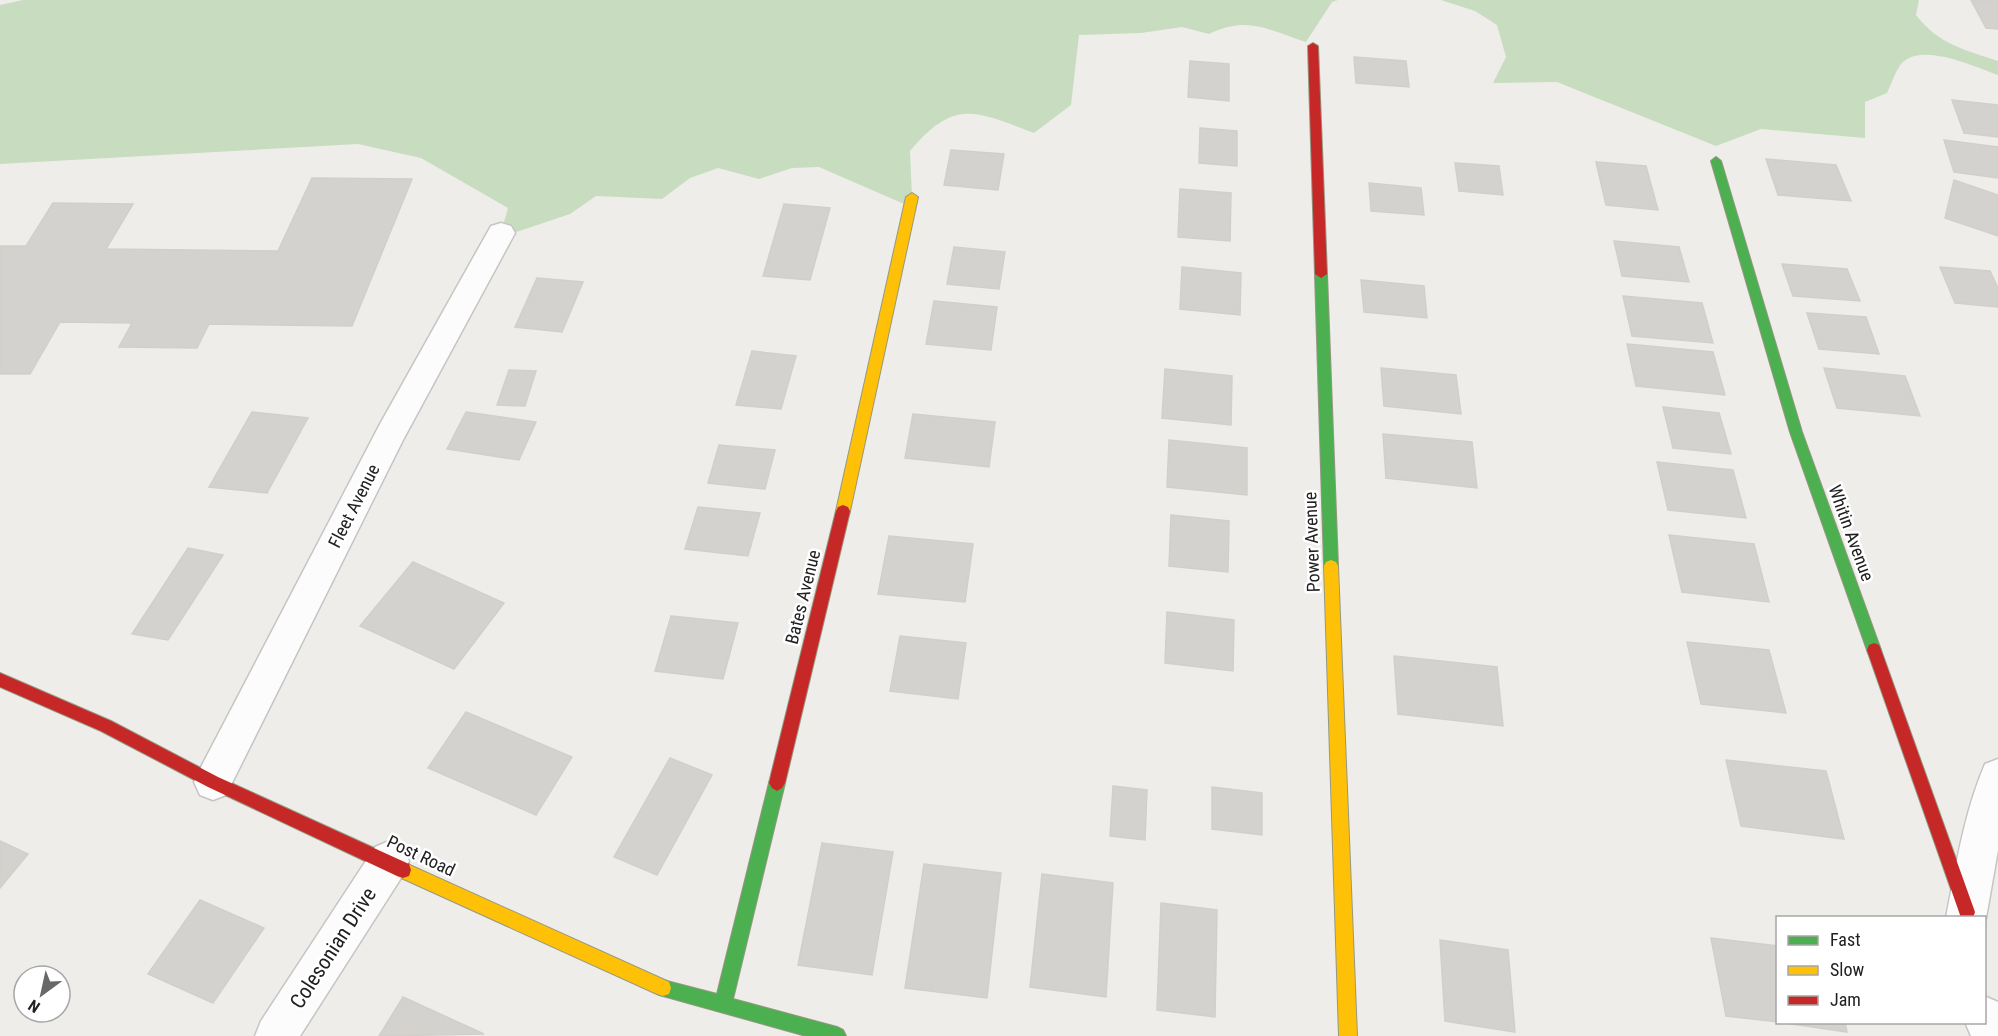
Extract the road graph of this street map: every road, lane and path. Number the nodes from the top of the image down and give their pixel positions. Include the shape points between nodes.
1 (1314, 46) dead end
2 (1716, 161) dead end
3 (912, 197) dead end
4 (501, 233) dead end
5 (0, 680) edge
6 (1998, 777) edge
7 (213, 782) junction
8 (389, 861) junction
9 (1966, 915) edge
10 (723, 1005) junction
11 (1986, 1022) edge
12 (276, 1036) edge
13 (837, 1036) edge
14 (1348, 1036) edge
15 (1992, 1036) edge

1 - 14 street, Power Avenue
2 - 9 street, Whitin Avenue via 1796,432
3 - 10 street, Bates Avenue via 853,470
4 - 7 street, Fleet Avenue via 391,433
5 - 7 street, Post Road via 106,726
6 - 9 street via 1983,826
7 - 8 street, Post Road
8 - 10 street, Post Road via 656,986
8 - 12 street, Colesonian Drive
10 - 13 street, Post Road
11 - 15 street

